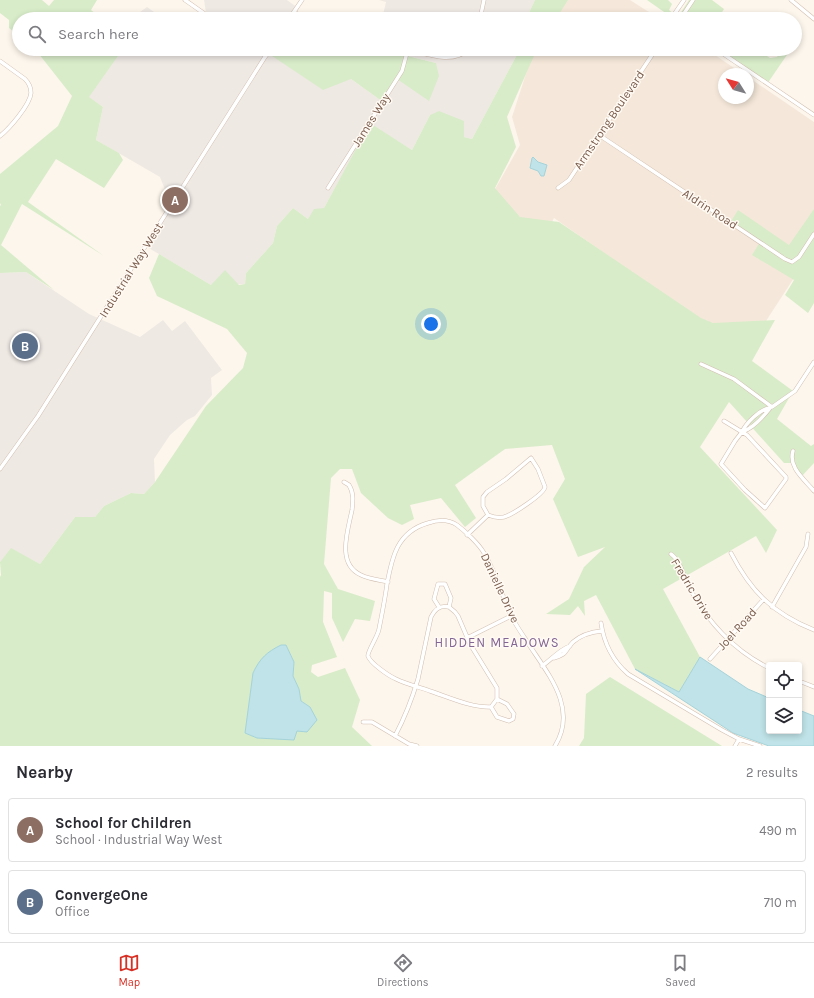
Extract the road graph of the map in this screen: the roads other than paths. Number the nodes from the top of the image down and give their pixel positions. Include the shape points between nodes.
1 (185, 0) edge
2 (302, 0) edge
3 (484, 0) edge
4 (684, 0) edge
5 (693, 0) edge
6 (791, 0) edge
7 (202, 12) edge
8 (294, 12) edge
9 (481, 12) edge
10 (676, 12) edge
11 (685, 12) edge
12 (814, 19) edge
13 (266, 56) edge
14 (406, 56) edge
15 (441, 56) edge
16 (459, 56) edge
17 (651, 56) edge
18 (726, 56) edge
19 (0, 61) edge
20 (814, 115) edge
21 (599, 135) junction
22 (0, 136) edge
23 (328, 188) dead end
24 (558, 188) dead end
25 (814, 234) edge
26 (814, 362) edge
27 (701, 364) dead end
28 (770, 407) junction
29 (724, 421) dead end
30 (742, 432) junction
31 (793, 451) dead end
32 (0, 469) edge
33 (344, 482) dead end
34 (814, 491) edge
35 (488, 515) junction
36 (467, 534) junction
37 (808, 534) dead end
38 (671, 554) dead end
39 (731, 554) dead end
40 (388, 582) junction
41 (763, 600) junction
42 (440, 607) junction
43 (449, 607) junction
44 (772, 607) junction
45 (511, 616) junction
46 (601, 624) dead end
47 (814, 630) edge
48 (602, 631) junction
49 (467, 638) junction
50 (728, 639) junction
51 (710, 659) dead end
52 (542, 666) junction
53 (766, 666) edge
54 (802, 682) edge
55 (416, 686) junction
56 (814, 687) edge
57 (497, 699) junction
58 (490, 707) junction
59 (363, 722) dead end
60 (395, 736) junction
61 (739, 739) junction
62 (417, 746) edge
63 (555, 746) edge
64 (736, 746) edge
65 (760, 746) edge

1 - 7 street
2 - 8 street
3 - 9 street
4 - 10 street
5 - 11 street
6 - 12 street
13 - 32 street, Industrial Way West via 42,410
14 - 23 street, James Way via 402,70
15 - 16 street
17 - 21 street, Armstrong Boulevard
18 - 20 street
19 - 22 street via 25,79 31,90 28,102 14,123
21 - 24 street, Armstrong Boulevard via 569,180
21 - 25 street, Aldrin Road via 792,262 799,257
26 - 28 street via 795,391
27 - 28 street via 734,379
28 - 30 street via 745,426
29 - 30 street
30 - 30 street via 721,464 765,508 786,478
31 - 34 street via 792,460 795,468
33 - 40 street via 349,485 353,494 346,544 348,564 359,574
35 - 35 street via 504,517 542,493 545,487 531,458 485,493 482,498 483,506
35 - 36 street
36 - 40 street, Danielle Drive via 446,521 430,522 417,527 406,536 396,550
36 - 45 street, Danielle Drive via 484,553
37 - 44 street via 806,547
38 - 50 street, Fredric Drive via 679,563 701,608
39 - 41 street via 746,580
40 - 55 street, Danielle Drive via 378,634 368,657 388,674
41 - 44 street
41 - 50 street, Joel Road
42 - 43 street
42 - 43 street via 434,599 438,584 445,584 451,598
42 - 55 street via 431,617
43 - 49 street via 455,612
44 - 47 street
45 - 49 street
45 - 52 street, Danielle Drive
46 - 48 street
48 - 52 street via 585,634 565,653
48 - 61 street via 610,653 628,674
49 - 57 street via 497,688
50 - 51 street, Joel Road
50 - 53 street, Fredric Drive
52 - 63 street, Danielle Drive via 559,694 564,711 562,731
54 - 56 street
55 - 58 street via 479,707
55 - 60 street via 406,716
57 - 58 street
57 - 58 street via 507,704 514,714 513,719 510,721 497,717
59 - 60 street via 372,722
60 - 62 street
61 - 64 street
61 - 65 street

